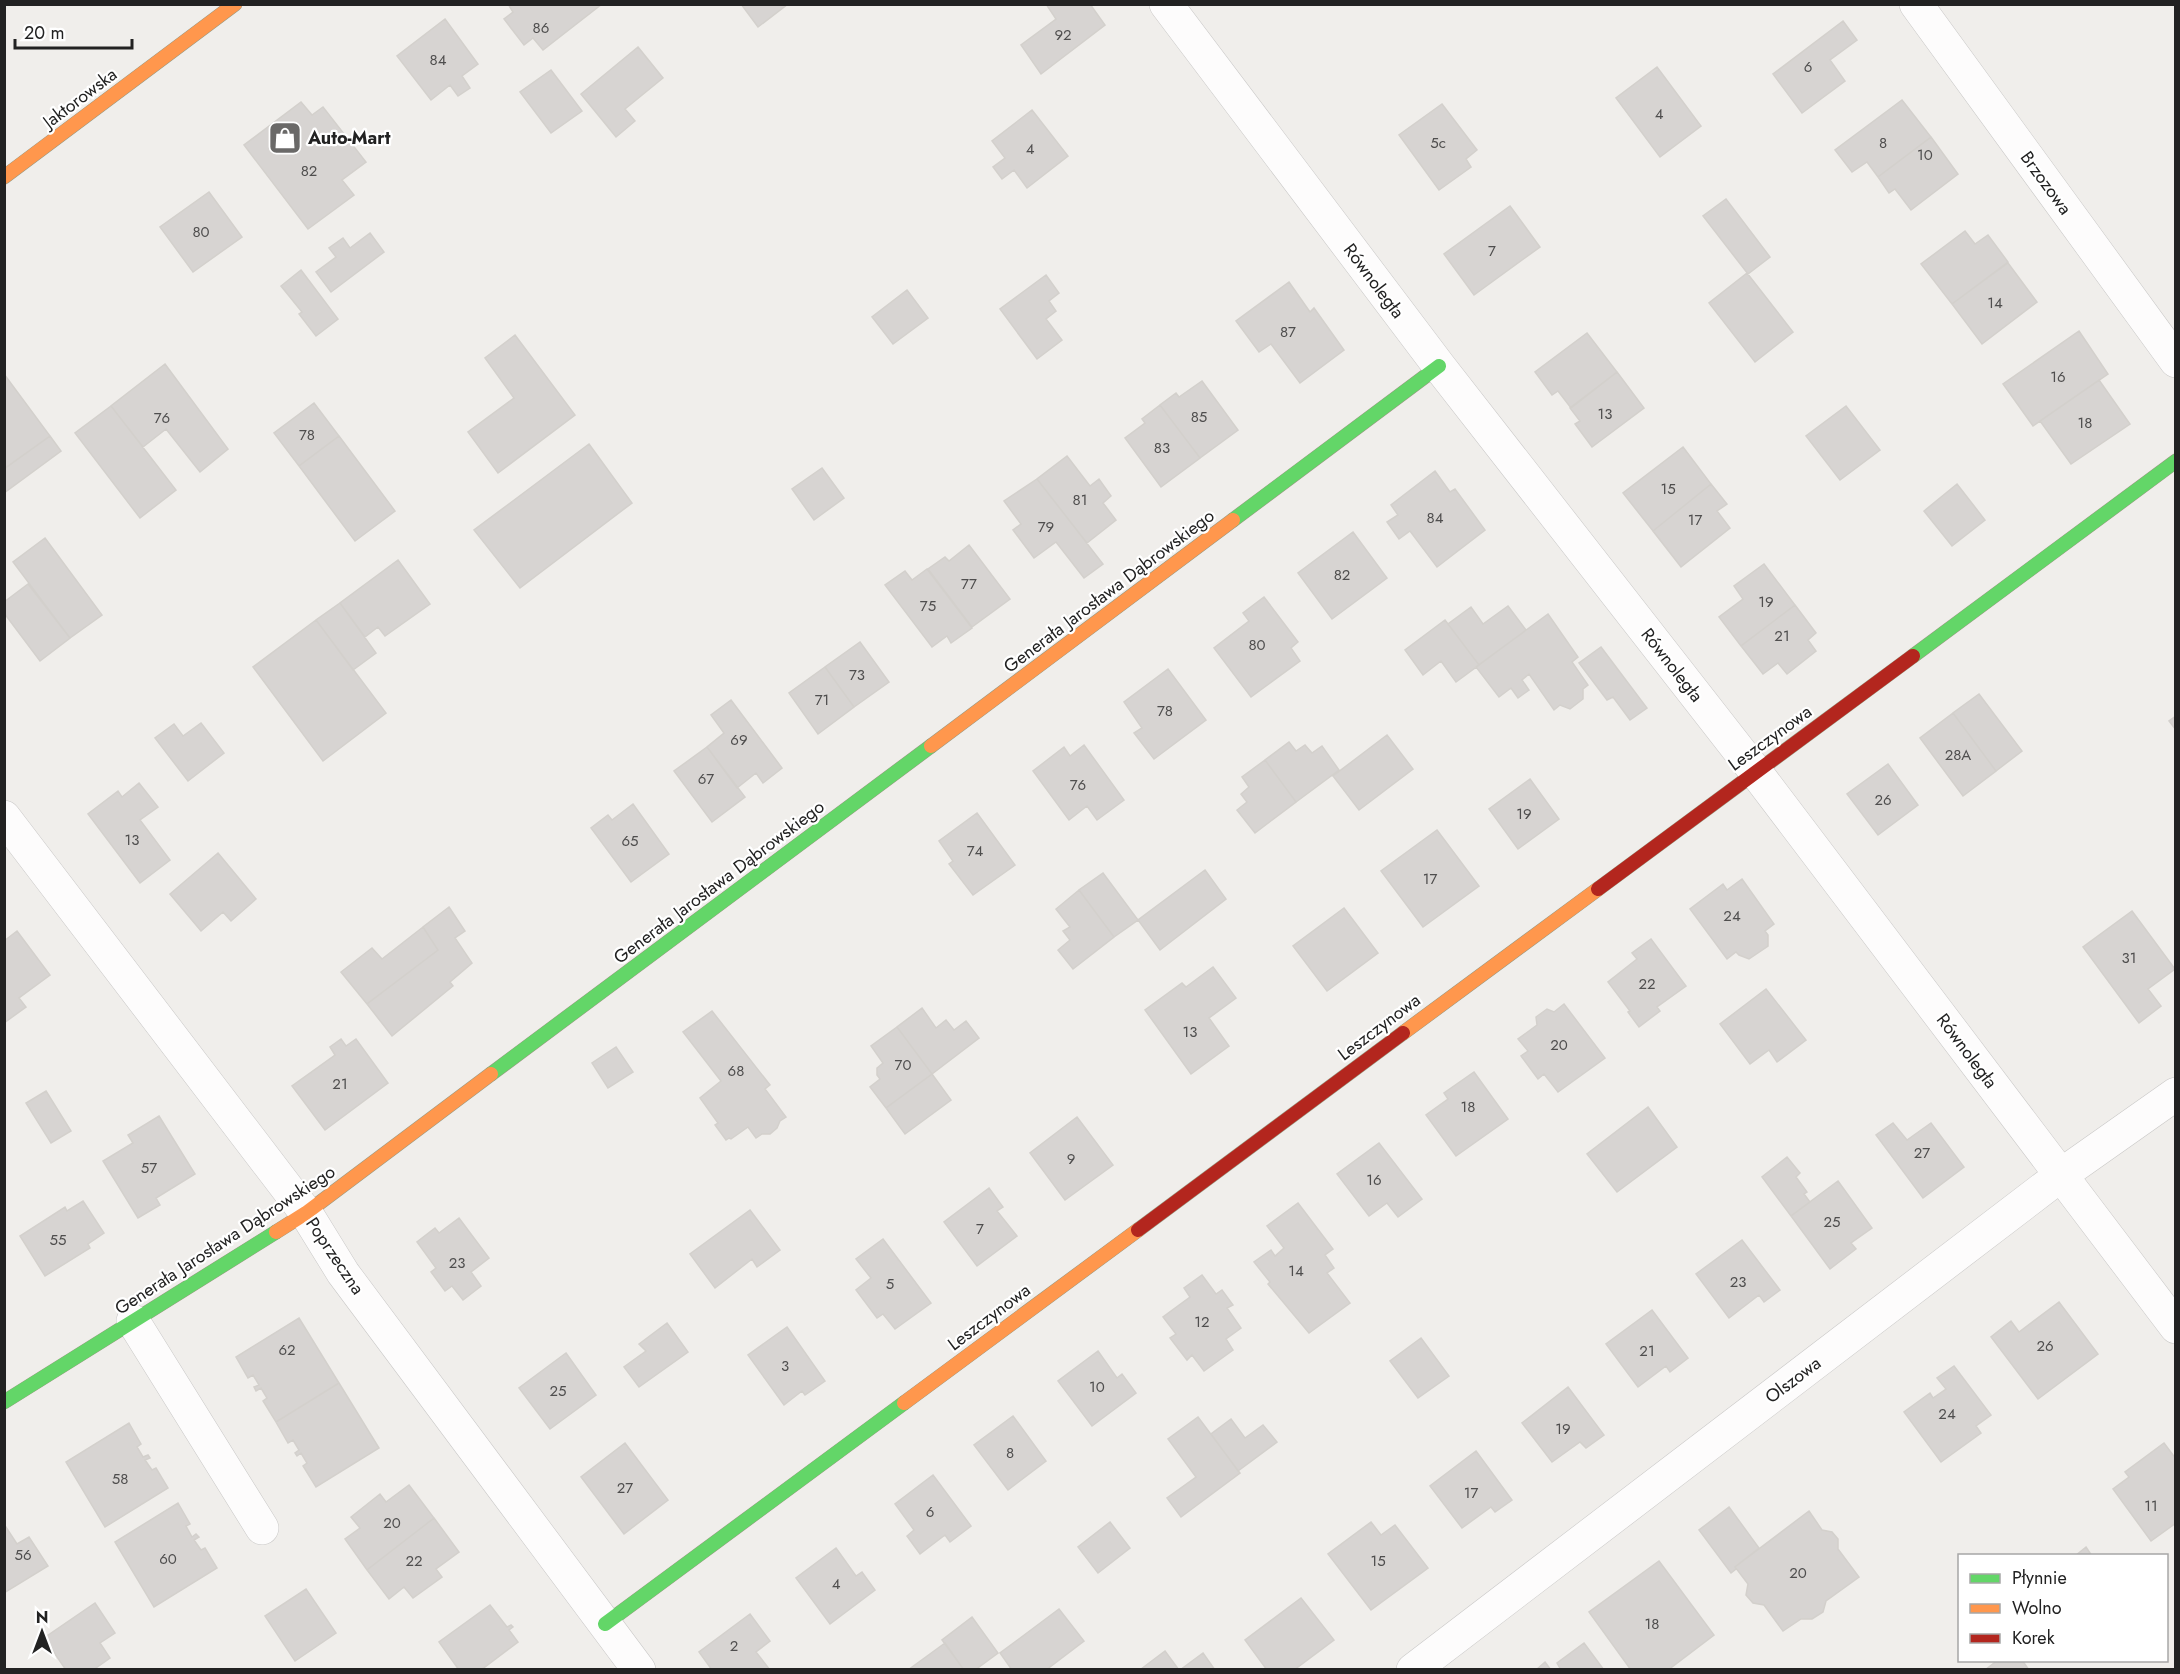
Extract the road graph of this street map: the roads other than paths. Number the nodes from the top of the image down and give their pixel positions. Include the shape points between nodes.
1 (235, 4) edge
2 (1916, 4) edge
3 (1178, 9) edge
4 (4, 177) edge
5 (2175, 361) edge
6 (1439, 366) junction
7 (2175, 461) edge
8 (1755, 771) junction
9 (4, 817) edge
10 (2175, 1094) edge
11 (2061, 1175) junction
12 (306, 1213) junction
13 (133, 1322) junction
14 (2175, 1327) edge
15 (4, 1402) edge
16 (262, 1528) dead end
17 (605, 1623) junction
18 (639, 1670) edge
19 (1413, 1670) edge

1 - 4 street, Jaktorowska
2 - 5 street, Brzozowa
3 - 6 street, Równoległa
6 - 8 street, Równoległa
6 - 12 street, Generała Jarosława Dąbrowskiego
7 - 8 street, Leszczynowa
8 - 11 street, Równoległa
8 - 17 street, Leszczynowa
9 - 12 street, Poprzeczna
10 - 11 street, Olszowa
11 - 14 street, Równoległa
11 - 19 street, Olszowa
12 - 13 street, Generała Jarosława Dąbrowskiego
12 - 17 street, Poprzeczna via 343,1273
13 - 15 street, Generała Jarosława Dąbrowskiego
13 - 16 street
17 - 18 street, Poprzeczna

